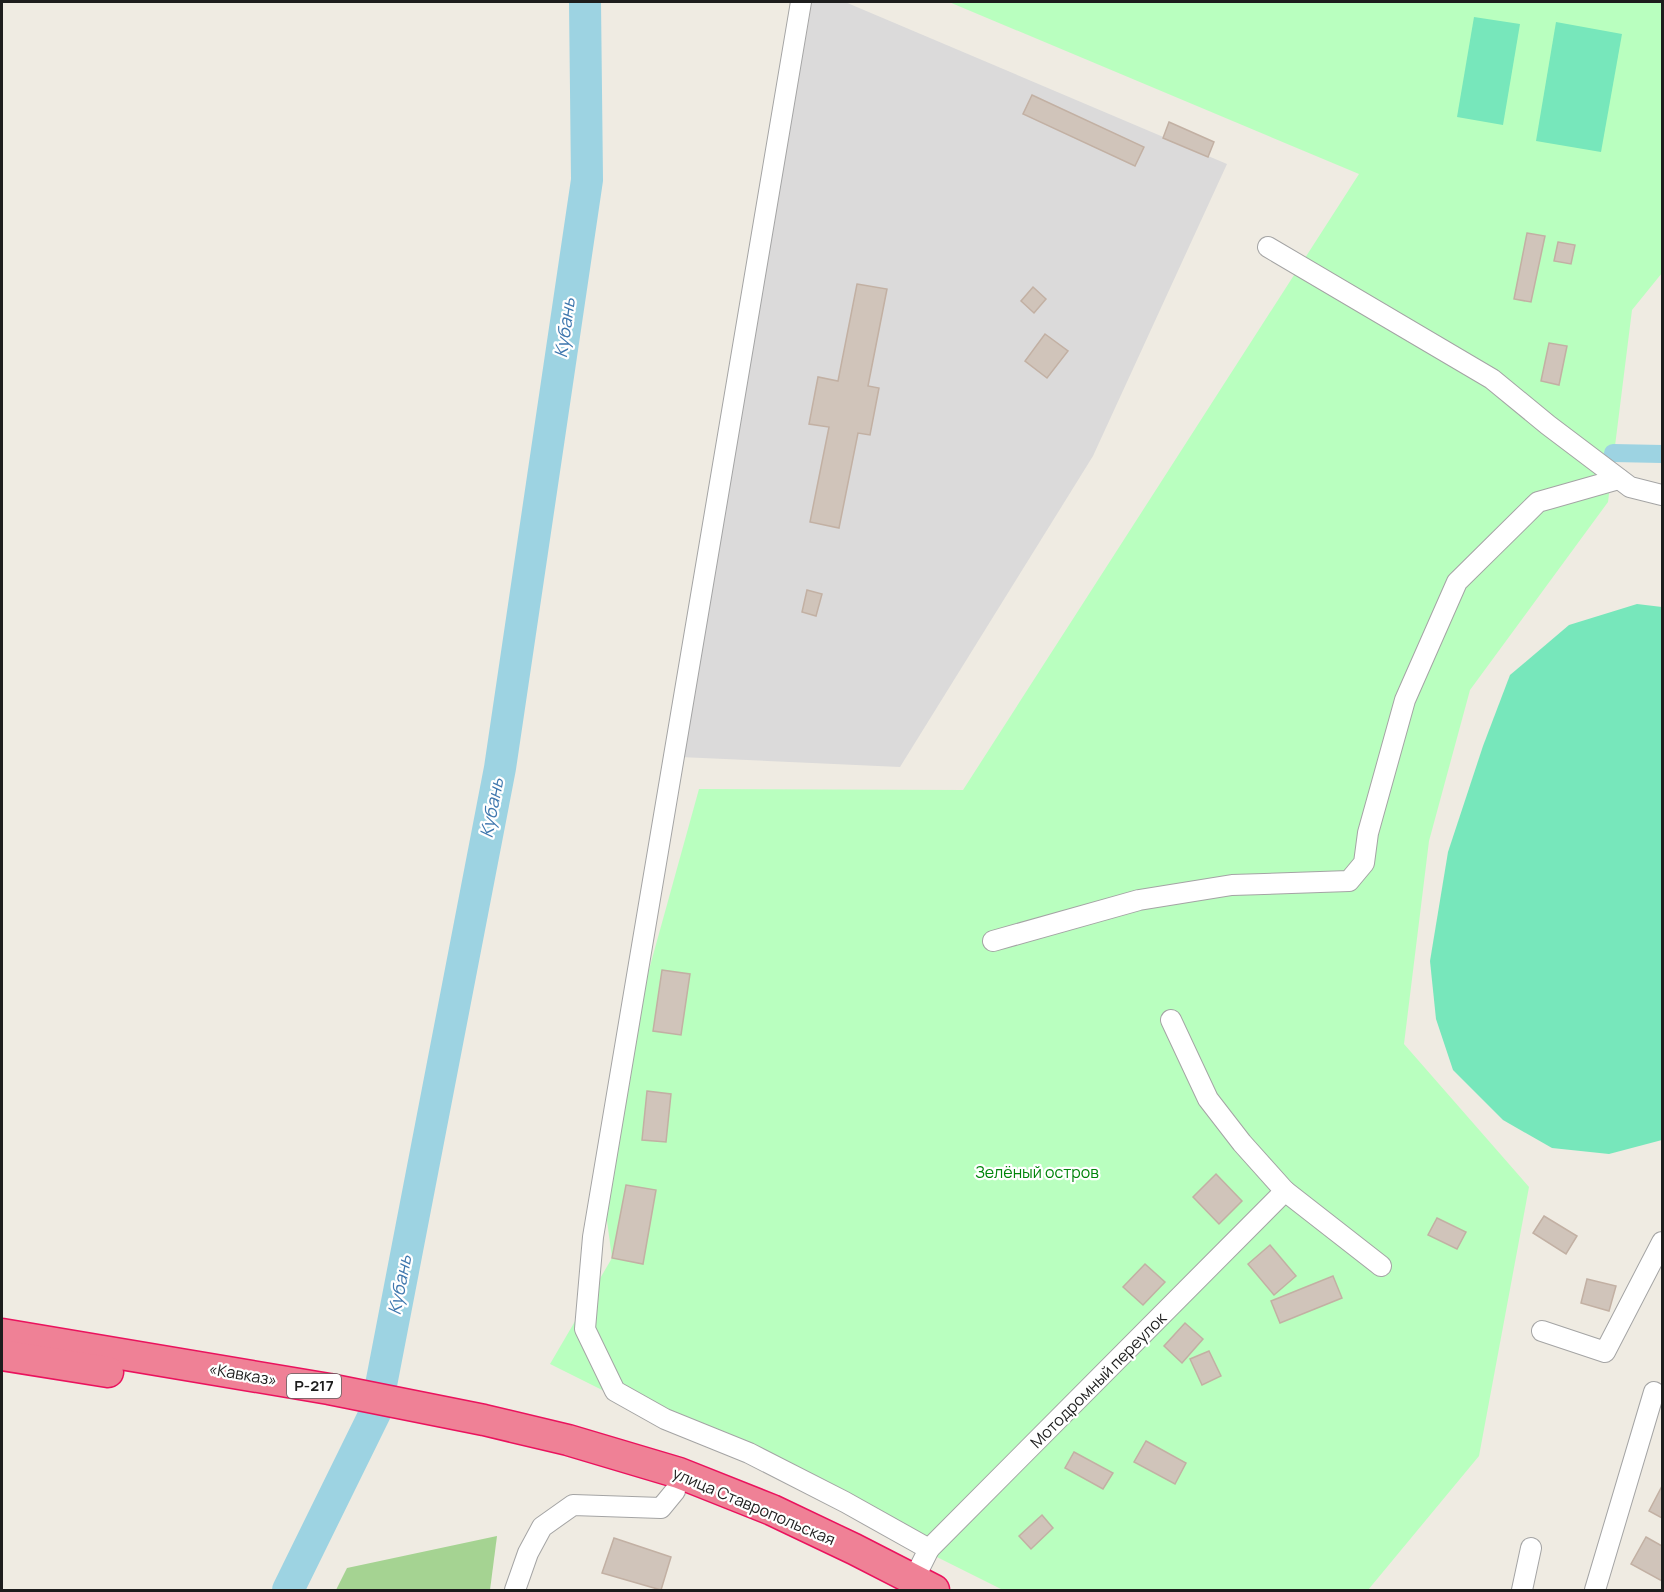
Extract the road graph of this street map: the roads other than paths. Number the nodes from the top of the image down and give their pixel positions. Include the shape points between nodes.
1 (801, 2) edge
2 (1268, 247) dead end
3 (1619, 479) junction
4 (1662, 495) edge
5 (993, 941) dead end
6 (1171, 1020) dead end
7 (1285, 1191) junction
8 (1662, 1242) edge
9 (1381, 1266) dead end
10 (1542, 1331) dead end
11 (2, 1334) edge
12 (59, 1354) junction
13 (2, 1355) edge
14 (1654, 1392) dead end
15 (564, 1448) junction
16 (675, 1491) junction
17 (1531, 1548) dead end
18 (929, 1549) junction
19 (914, 1587) edge
20 (515, 1590) edge
21 (1522, 1590) edge
22 (1595, 1590) edge

1 - 18 street via 593,1238 585,1329 615,1391 666,1419 749,1452
2 - 3 street via 1492,379
3 - 4 street via 1630,487
3 - 5 street via 1538,502 1457,582 1404,700 1368,833 1364,863 1349,881 1232,885 1139,900
6 - 7 street via 1208,1099
7 - 9 street
7 - 18 street, Мотодромный переулок
8 - 10 street via 1605,1352
11 - 12 highway, Р-217
12 - 13 highway, Р-217
12 - 15 highway, «Кавказ» / Р-217 via 244,1393
14 - 22 street
15 - 16 highway, улица Ставропольская / Р-217
15 - 19 highway, улица Ставропольская / Р-217 via 679,1473 772,1510 854,1549
16 - 19 highway, улица Ставропольская / Р-217
16 - 20 street via 661,1508 573,1505 542,1527
17 - 21 street
18 - 19 street, Мотодромный переулок

